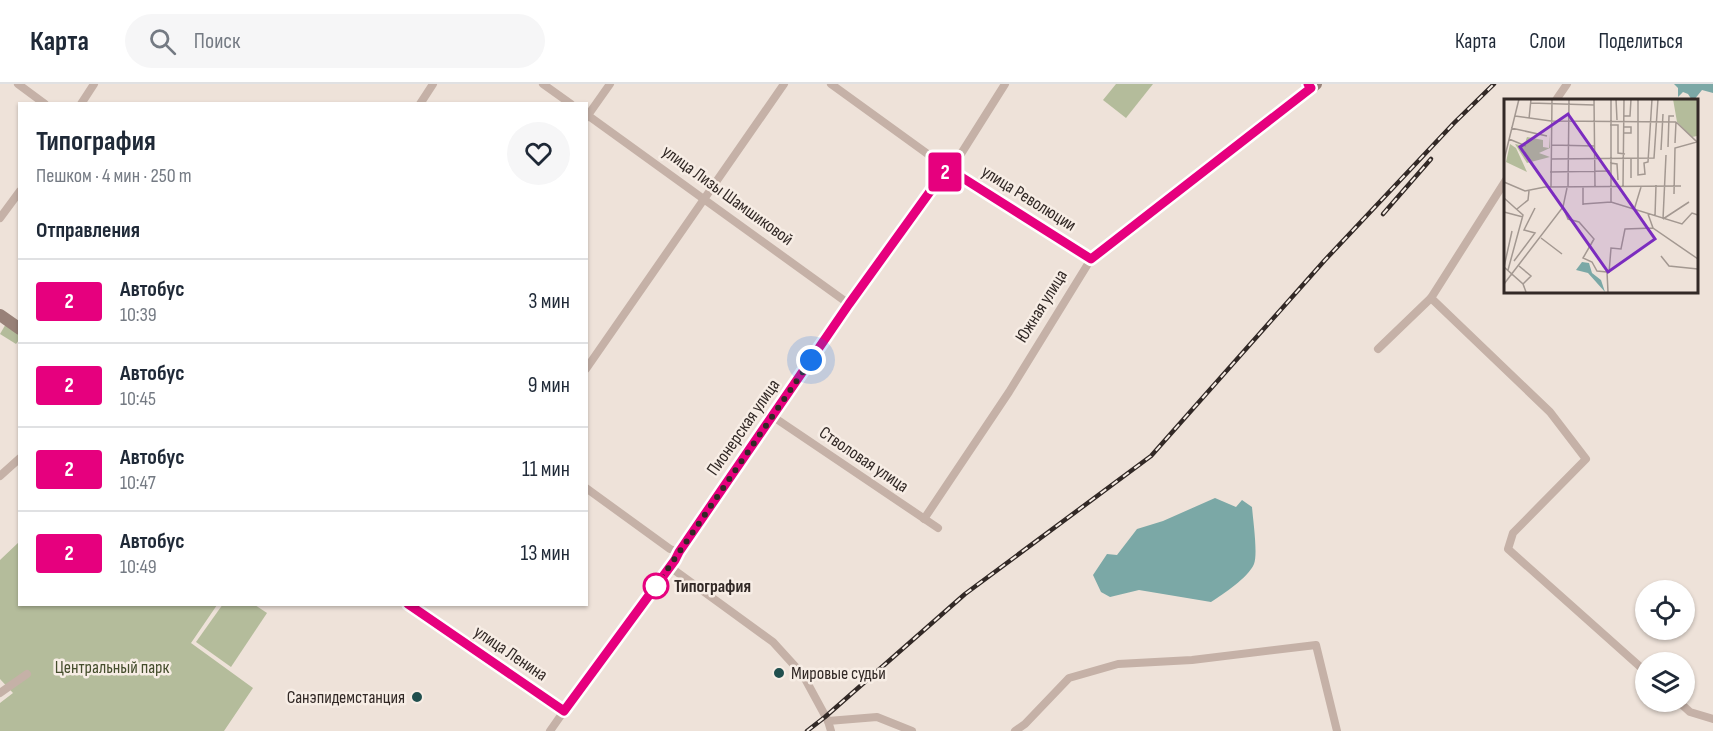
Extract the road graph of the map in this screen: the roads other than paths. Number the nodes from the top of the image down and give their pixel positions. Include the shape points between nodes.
1 (18, 84) edge
2 (94, 84) edge
3 (433, 84) edge
4 (543, 84) edge
5 (610, 84) edge
6 (784, 84) edge
7 (831, 84) edge
8 (1005, 84) edge
9 (1567, 84) edge
10 (1311, 85) edge
11 (1557, 99) edge
12 (42, 102) edge
13 (82, 102) edge
14 (421, 102) edge
15 (568, 102) edge
16 (588, 115) edge
17 (588, 117) edge
18 (947, 168) junction
19 (1504, 183) edge
20 (18, 194) edge
21 (705, 198) junction
22 (0, 218) edge
23 (1091, 259) junction
24 (1431, 298) junction
25 (849, 304) junction
26 (0, 315) edge
27 (18, 328) edge
28 (1378, 349) dead end
29 (588, 366) edge
30 (772, 416) junction
31 (18, 460) edge
32 (0, 476) edge
33 (588, 489) edge
34 (924, 519) junction
35 (938, 528) dead end
36 (679, 552) junction
37 (670, 567) junction
38 (422, 609) edge
39 (1635, 662) edge
40 (27, 674) dead end
41 (0, 693) edge
42 (564, 711) junction
43 (1690, 712) edge
44 (1713, 718) edge
45 (827, 719) junction
46 (550, 731) edge
47 (831, 731) edge
48 (912, 731) edge
49 (1015, 731) edge
50 (1337, 731) edge

1 - 12 street
2 - 13 street
3 - 14 street
4 - 15 street
5 - 16 street
6 - 21 street
7 - 18 street, улица Революции
8 - 18 street, Пионерская улица via 959,157
9 - 11 street
10 - 23 street, Южная улица
17 - 21 street, улица Лизы Шамшиковой
18 - 23 street, улица Революции
18 - 25 street, Пионерская улица
19 - 24 street
20 - 22 street
21 - 25 street, улица Лизы Шамшиковой
21 - 29 street
23 - 34 street, Южная улица
24 - 28 street
24 - 39 street via 1550,412 1586,459 1513,533 1508,549
25 - 30 street, Пионерская улица
26 - 27 street
30 - 34 street, Стволовая улица
30 - 36 street, Пионерская улица
31 - 32 street
33 - 36 street
34 - 35 street, Стволовая улица
36 - 37 street, Пионерская улица
37 - 42 street, Пионерская улица
37 - 45 street via 773,642 803,675
38 - 42 street, улица Ленина
40 - 41 street
42 - 46 street, Пионерская улица
43 - 44 street
45 - 47 street
45 - 48 street via 877,717
49 - 50 street via 1069,678 1118,664 1192,660 1316,645

